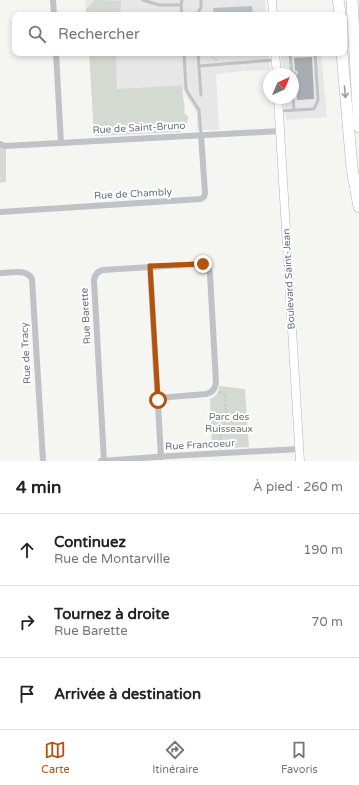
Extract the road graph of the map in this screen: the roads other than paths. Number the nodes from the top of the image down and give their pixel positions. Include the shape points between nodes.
1 (53, 0) edge
2 (143, 0) edge
3 (182, 0) edge
4 (201, 0) edge
5 (272, 0) edge
6 (352, 0) edge
7 (181, 5) junction
8 (54, 12) edge
9 (182, 12) edge
10 (198, 12) edge
11 (273, 12) edge
12 (56, 56) edge
13 (184, 56) edge
14 (198, 56) edge
15 (276, 56) edge
16 (290, 56) edge
17 (315, 56) edge
18 (342, 56) edge
19 (199, 66) junction
20 (277, 68) edge
21 (293, 68) edge
22 (201, 95) dead end
23 (278, 104) edge
24 (294, 104) edge
25 (294, 110) junction
26 (279, 111) junction
27 (359, 127) edge
28 (280, 131) junction
29 (201, 135) junction
30 (61, 142) junction
31 (0, 144) edge
32 (359, 207) edge
33 (0, 212) edge
34 (150, 266) junction
35 (0, 274) edge
36 (158, 398) junction
37 (300, 449) junction
38 (220, 453) junction
39 (161, 457) junction
40 (43, 461) edge
41 (103, 461) edge
42 (220, 461) edge
43 (300, 461) edge

1 - 8 street
2 - 7 lane via 159,5
3 - 7 lane
4 - 10 lane
5 - 11 street
6 - 27 highway
7 - 9 lane
12 - 30 street
13 - 29 lane via 186,89 199,110
14 - 19 lane
15 - 19 lane
15 - 20 street
16 - 21 lane
17 - 25 lane via 318,100 314,109
18 -> 32 highway via 352,168
19 - 22 lane
23 - 26 street, Boulevard Saint-Jean
24 - 25 lane
25 - 26 lane
26 - 28 street, Boulevard Saint-Jean
28 - 29 street, Rue de Saint-Bruno
28 - 37 street, Boulevard Saint-Jean
29 - 30 street, Rue de Saint-Bruno
29 - 33 street, Rue de Chambly via 205,193 201,200
30 - 31 street, Rue de Saint-Bruno via 5,146
34 - 36 street
34 - 36 street, Rue Barette via 200,264 205,265 210,274 216,383 214,390 206,394
34 - 41 street, Rue Barette via 103,270 94,278
35 - 40 street, Rue de Tracy via 24,272 32,279
36 - 39 street
37 - 38 street, Rue Francoeur
37 - 43 street, Boulevard Saint-Jean
38 - 39 street, Rue Francoeur
38 - 42 street
39 - 41 street, Rue Francoeur

